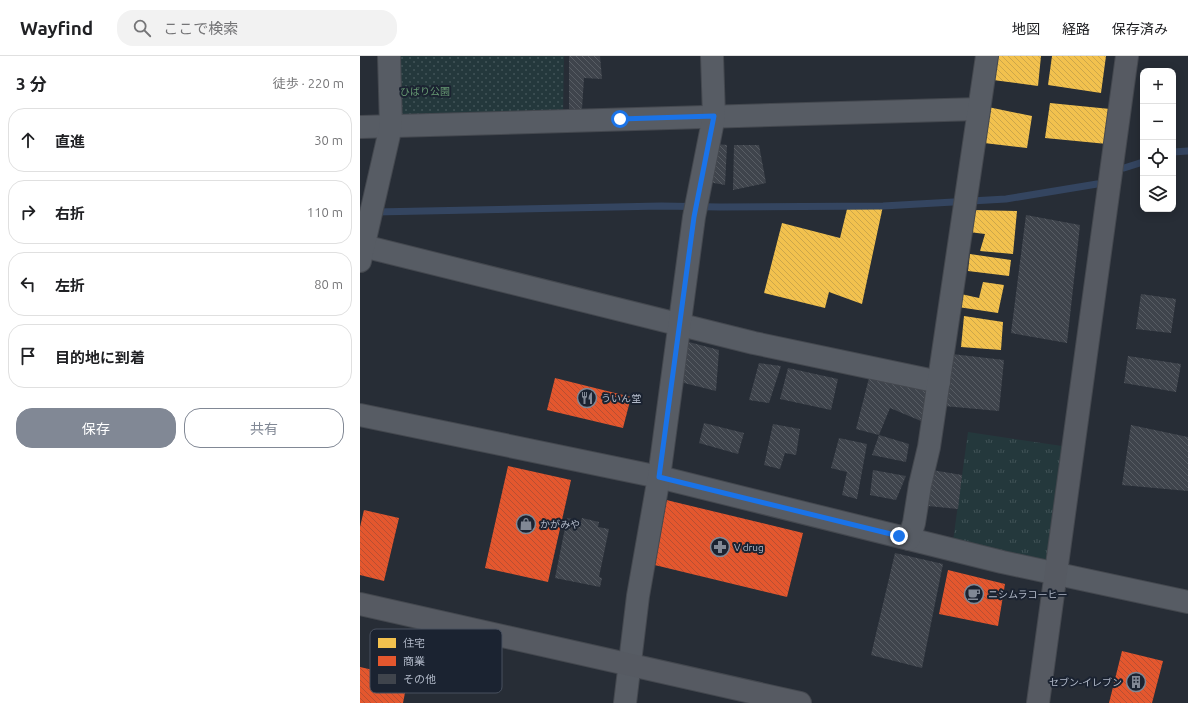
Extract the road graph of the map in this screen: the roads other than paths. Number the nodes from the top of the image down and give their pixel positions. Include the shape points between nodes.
1 (389, 56) edge
2 (712, 56) edge
3 (986, 56) edge
4 (1127, 56) edge
5 (979, 109) junction
6 (714, 116) junction
7 (390, 126) junction
8 (360, 127) edge
9 (362, 254) edge
10 (680, 325) junction
11 (939, 382) junction
12 (360, 415) edge
13 (659, 477) junction
14 (909, 539) junction
15 (1055, 574) junction
16 (1188, 602) edge
17 (360, 604) edge
18 (472, 629) edge
19 (502, 636) edge
20 (630, 664) junction
21 (625, 703) edge
22 (800, 703) edge
23 (1038, 703) edge

1 - 7 street
2 - 6 street
3 - 5 street
4 - 15 street
5 - 6 street
5 - 11 street
6 - 7 street
6 - 10 street via 694,217
7 - 8 street
7 - 9 street
9 - 10 street
10 - 11 street
10 - 13 street
11 - 14 street via 929,447
12 - 13 street
13 - 14 street
13 - 20 street via 638,596
14 - 15 street
15 - 16 street
15 - 23 street
17 - 18 street
19 - 20 street
20 - 21 street
20 - 22 street

